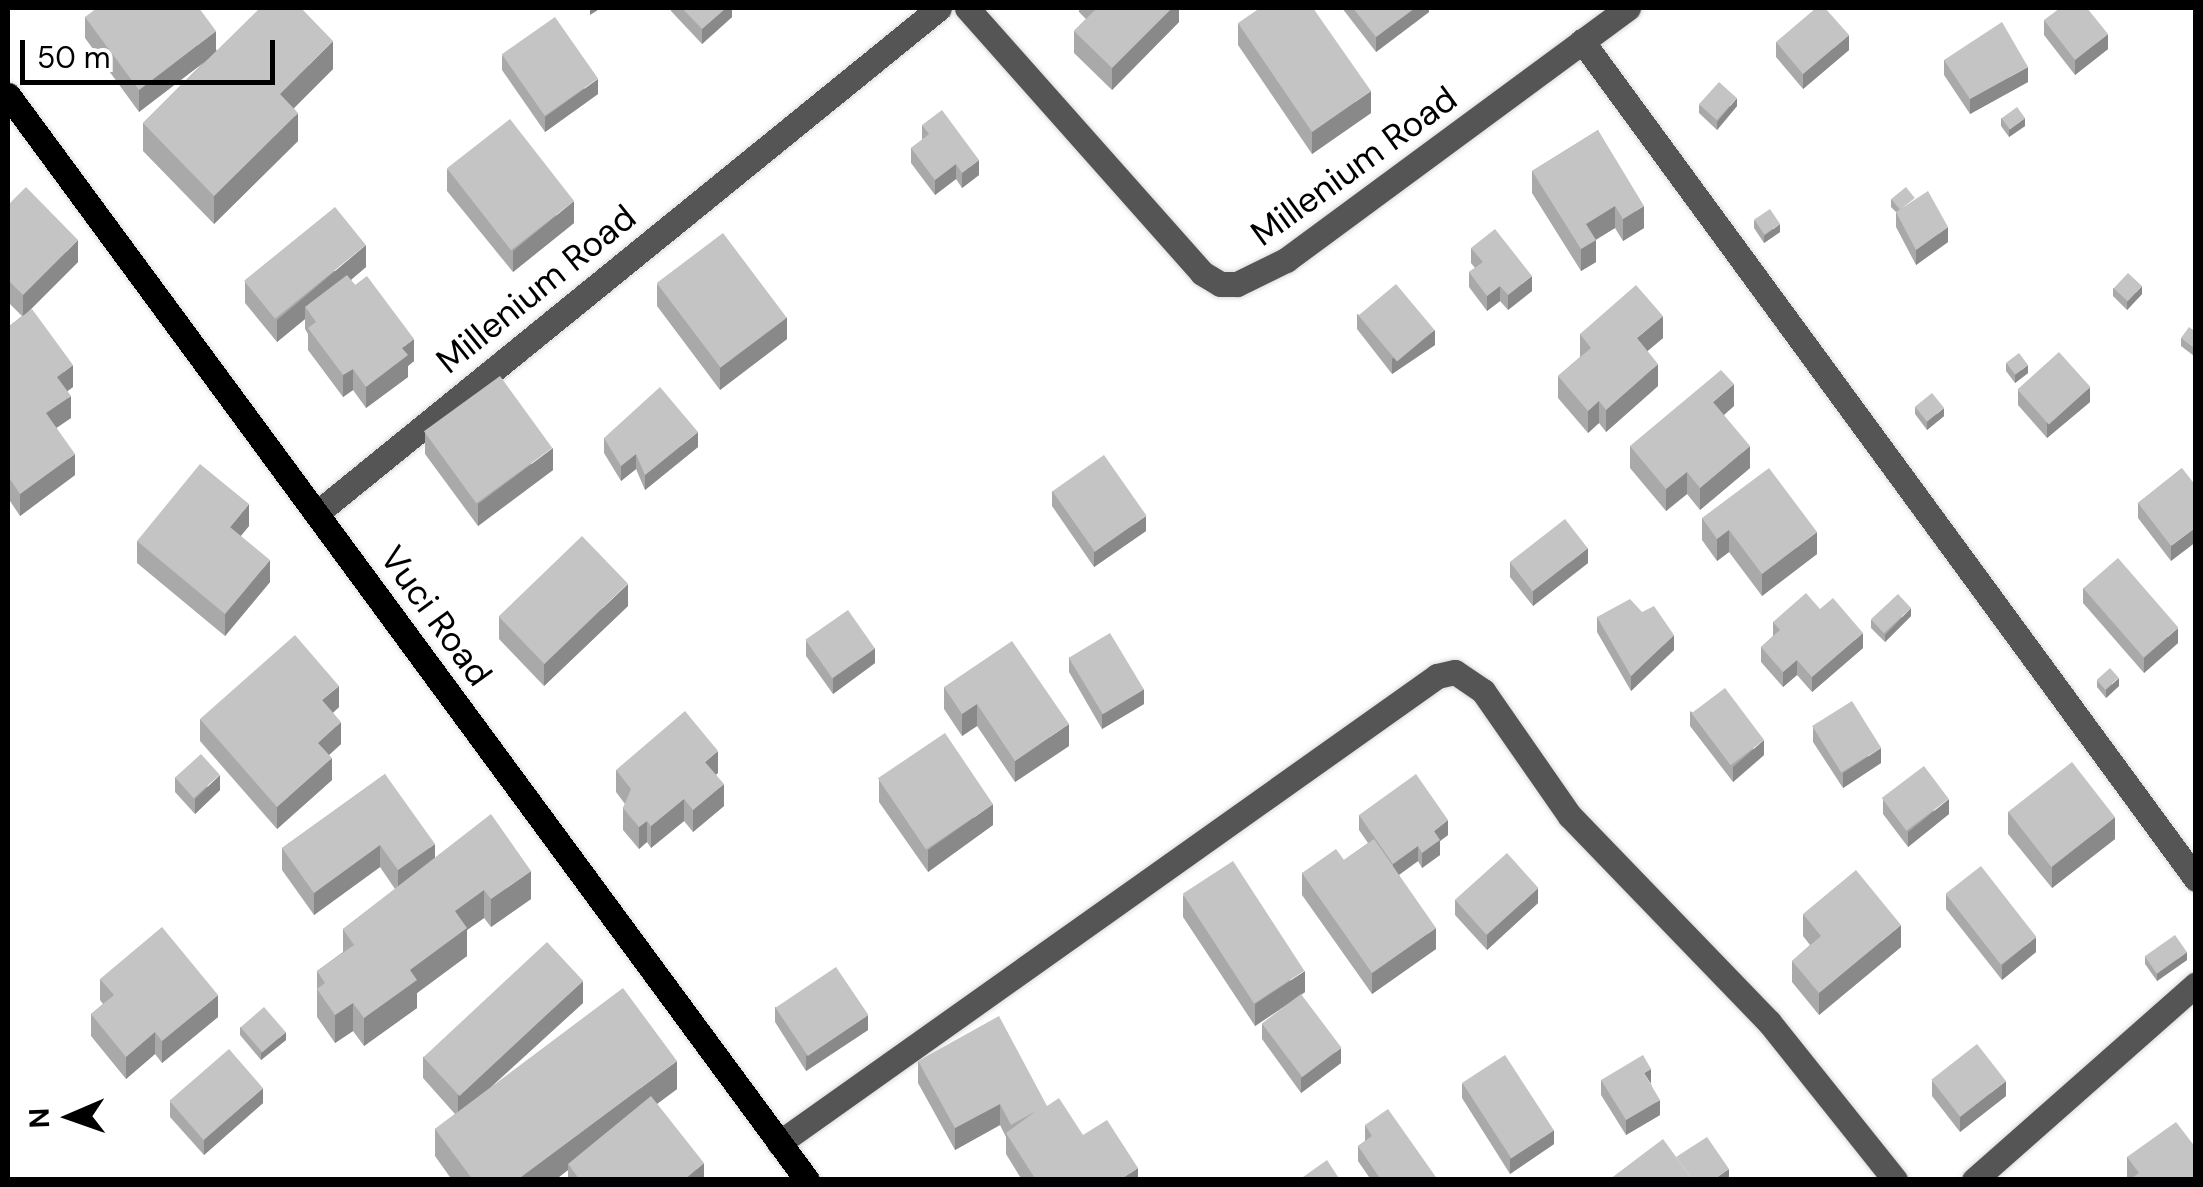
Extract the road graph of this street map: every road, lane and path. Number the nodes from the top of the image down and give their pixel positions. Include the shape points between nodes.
1 (939, 8) edge
2 (967, 8) edge
3 (1628, 8) edge
4 (1582, 41) junction
5 (8, 95) edge
6 (317, 513) junction
7 (2196, 879) edge
8 (2196, 984) edge
9 (779, 1143) junction
10 (807, 1180) edge
11 (1895, 1180) edge
12 (1974, 1180) edge

1 - 6 street, Millenium Road
2 - 4 street, Millenium Road via 1202,272 1220,284 1256,280 1286,260
3 - 4 street
4 - 7 street
5 - 6 main road, Vuci Road
6 - 9 main road, Vuci Road
8 - 12 street
9 - 10 main road, Vuci Road
9 - 11 street via 1437,676 1454,672 1483,691 1570,816 1770,1022

